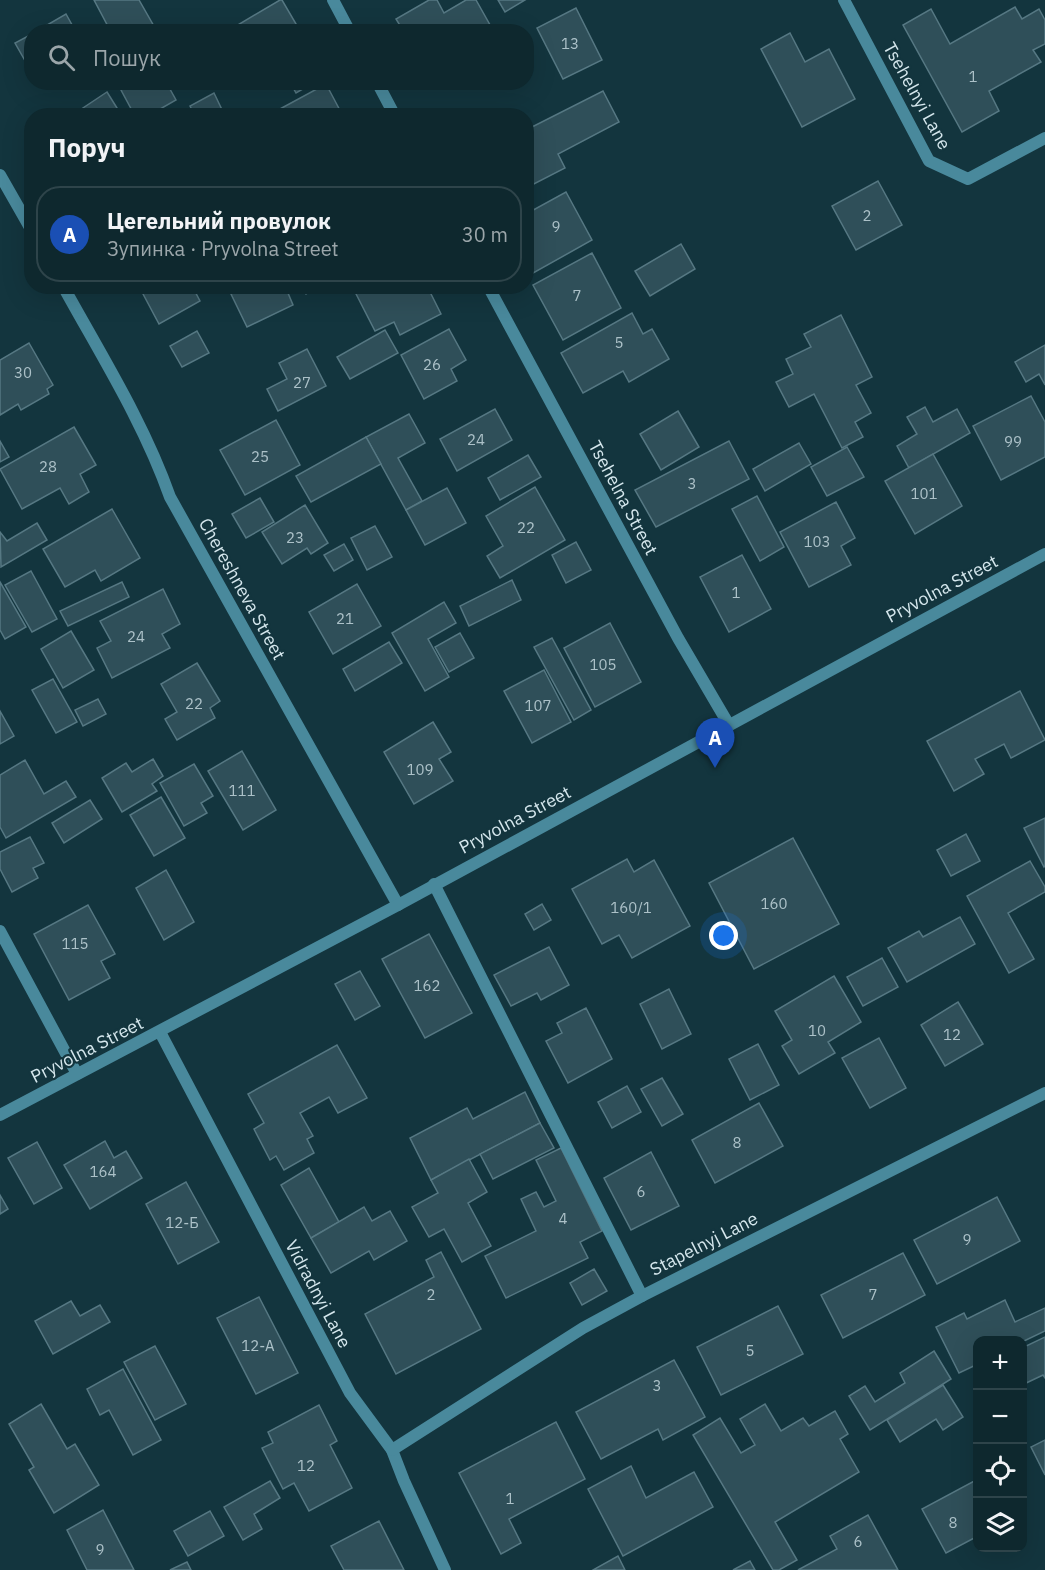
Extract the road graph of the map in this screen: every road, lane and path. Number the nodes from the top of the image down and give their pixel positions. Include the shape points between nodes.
1 (333, 0) edge
2 (844, 0) edge
3 (346, 24) edge
4 (381, 90) edge
5 (391, 108) edge
6 (1045, 138) edge
7 (0, 175) edge
8 (24, 217) edge
9 (67, 294) edge
10 (492, 294) edge
11 (1045, 554) edge
12 (729, 725) junction
13 (434, 884) junction
14 (398, 905) junction
15 (0, 931) edge
16 (160, 1032) junction
17 (77, 1074) junction
18 (1045, 1093) edge
19 (0, 1115) edge
20 (642, 1296) junction
21 (392, 1450) junction
22 (445, 1570) edge

1 - 3 street
2 - 6 street, Tsehelnyi Lane via 929,161 968,179
4 - 5 street
7 - 8 street
9 - 14 street, Chereshneva Street via 158,463 170,497
10 - 12 street, Tsehelna Street
11 - 12 street, Pryvolna Street
12 - 13 street, Pryvolna Street
13 - 14 street, Pryvolna Street
13 - 20 street
14 - 16 street, Pryvolna Street
15 - 17 street
16 - 17 street, Pryvolna Street
16 - 21 street, Vidradnyi Lane via 350,1393
17 - 19 street, Pryvolna Street
18 - 20 street, Stapelnyj Lane
20 - 21 street, Stapelnyj Lane via 583,1328
21 - 22 street, Vidradnyi Lane

